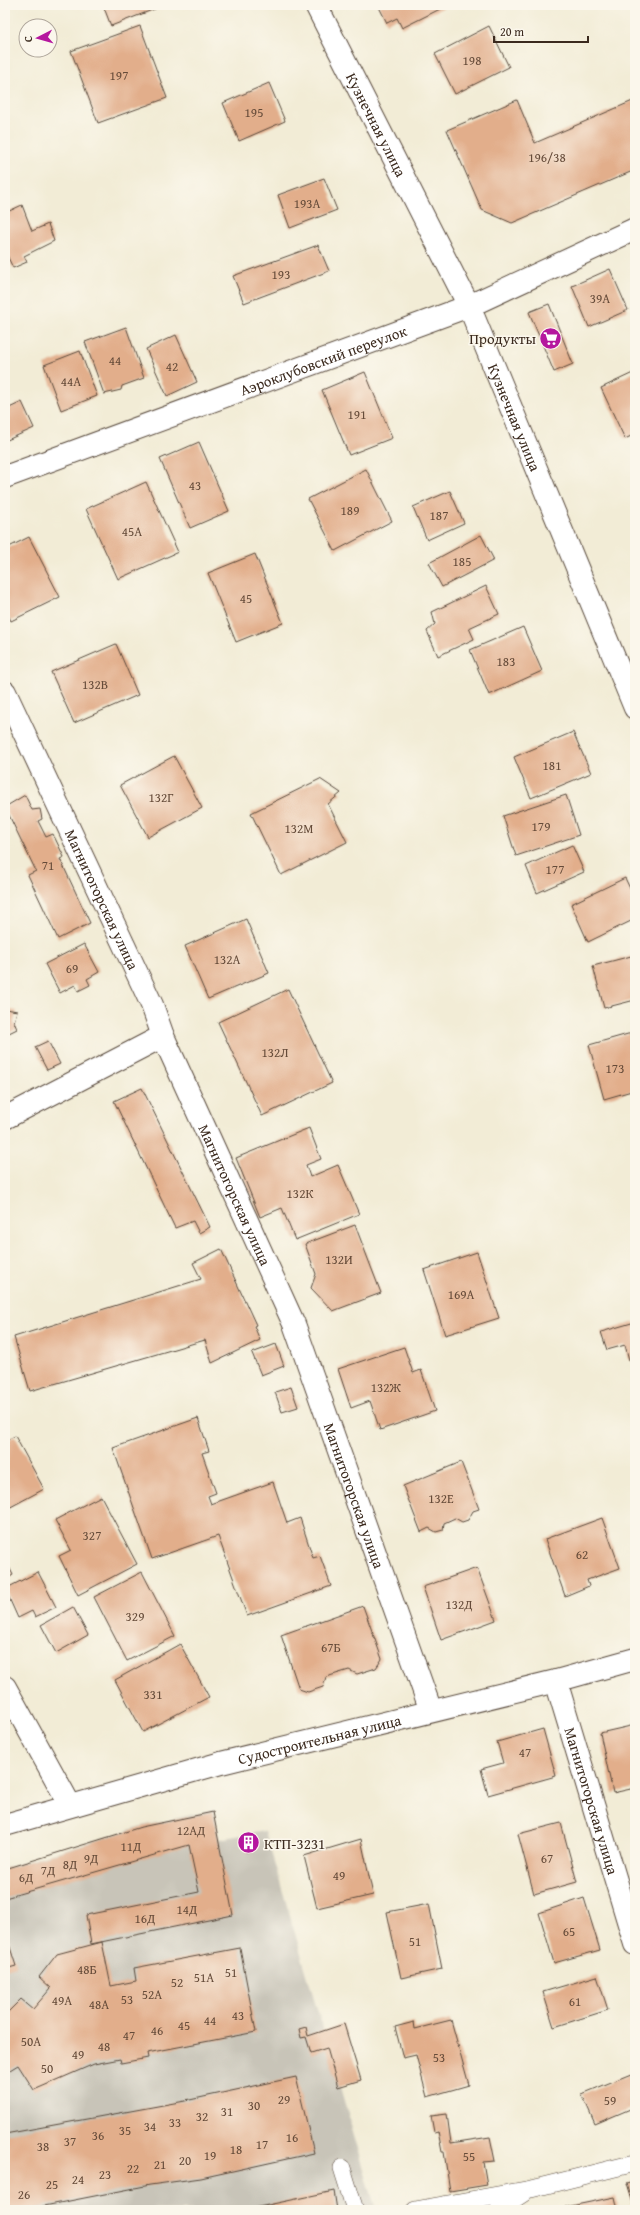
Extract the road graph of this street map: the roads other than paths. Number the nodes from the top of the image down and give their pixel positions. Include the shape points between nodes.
1 (316, 5) edge
2 (635, 229) edge
3 (469, 306) junction
4 (5, 477) edge
5 (5, 692) edge
6 (635, 708) edge
7 (163, 1036) junction
8 (5, 1118) edge
9 (635, 1659) edge
10 (556, 1681) junction
11 (5, 1687) edge
12 (431, 1710) junction
13 (70, 1805) junction
14 (5, 1825) edge
15 (635, 1944) edge
16 (635, 2163) edge
17 (342, 2168) dead end
18 (531, 2189) junction
19 (356, 2210) edge
20 (416, 2210) edge
21 (498, 2210) edge

1 - 3 street, Кузнечная улица
2 - 3 street, Аэроклубовский переулок
3 - 4 street, Аэроклубовский переулок
3 - 6 street, Кузнечная улица
5 - 7 street, Магнитогорская улица via 152,1005
7 - 8 street
7 - 12 street, Магнитогорская улица via 294,1324
9 - 10 street, Судостроительная улица
10 - 12 street, Судостроительная улица
10 - 15 street, Магнитогорская улица
11 - 13 street
12 - 13 street, Судостроительная улица
13 - 14 street, Судостроительная улица
16 - 18 lane
17 - 19 lane
18 - 20 lane
18 - 21 lane

